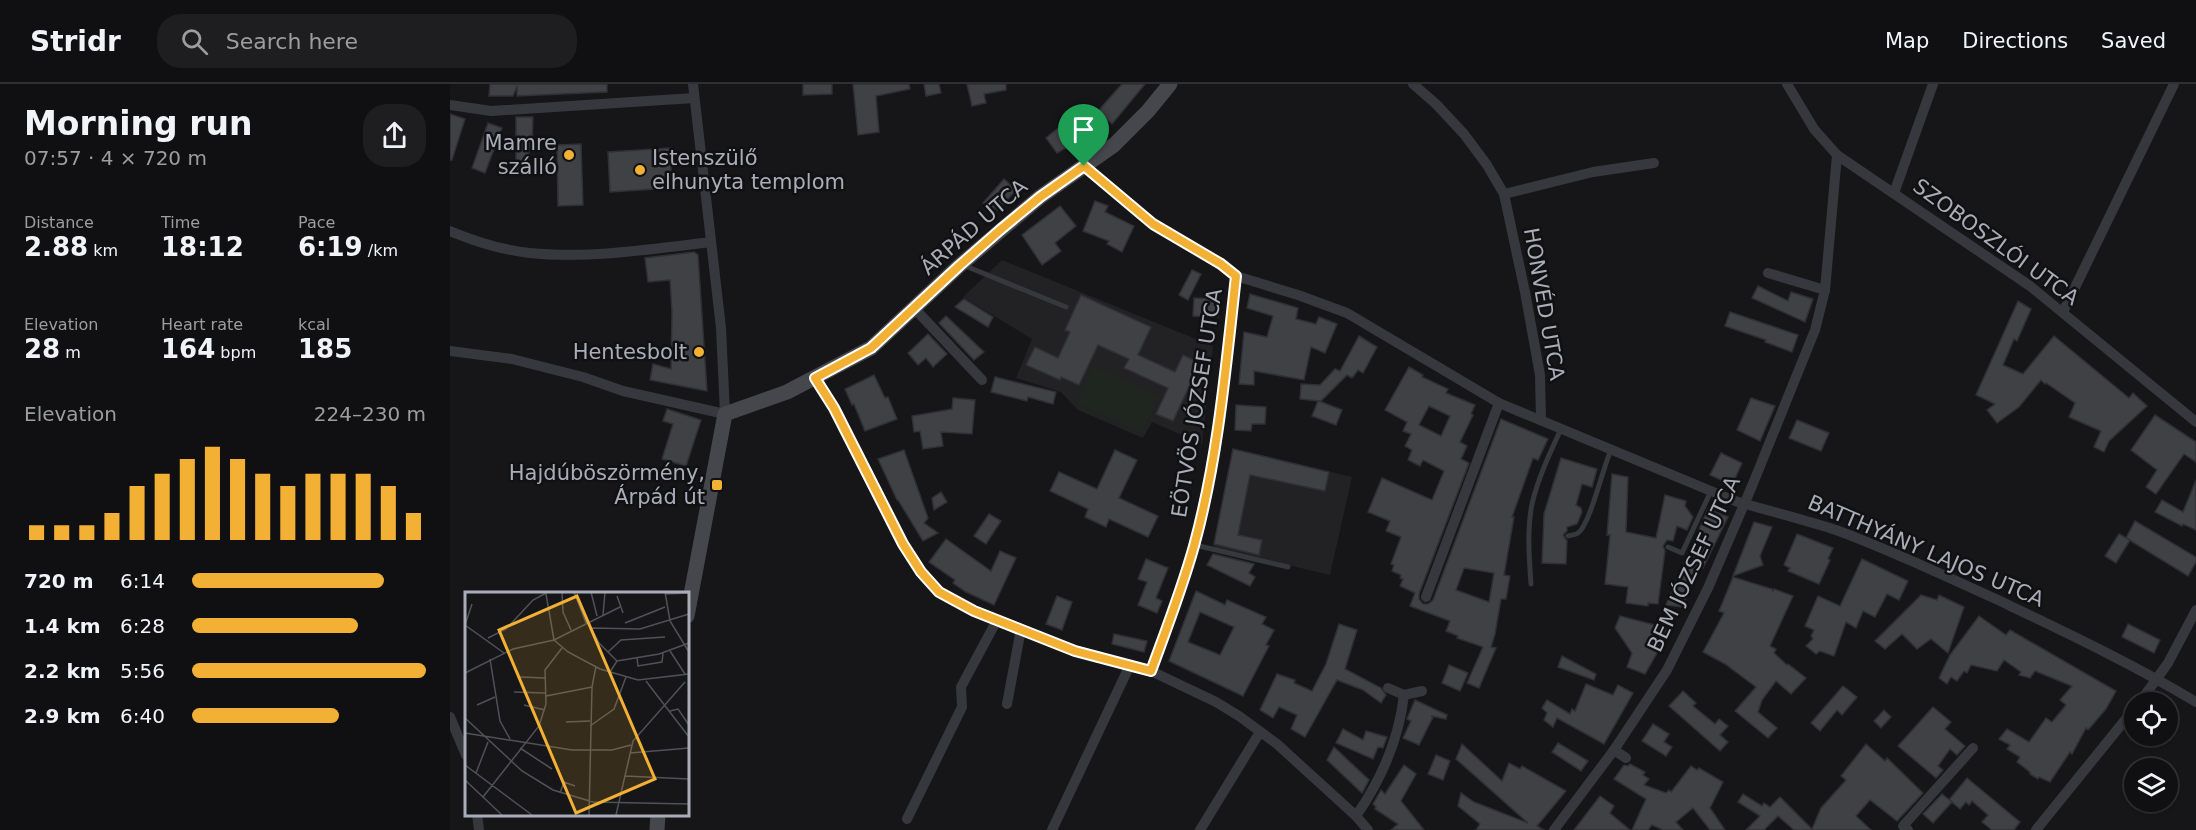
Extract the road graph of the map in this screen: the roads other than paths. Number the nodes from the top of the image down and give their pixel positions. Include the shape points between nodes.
1 (693, 84) edge
2 (1170, 84) edge
3 (1413, 84) edge
4 (1787, 84) edge
5 (1933, 84) edge
6 (2174, 84) edge
7 (694, 98) junction
8 (450, 105) edge
9 (1837, 154) junction
10 (1654, 163) dead end
11 (1084, 166) junction
12 (1894, 193) junction
13 (1504, 195) junction
14 (450, 231) edge
15 (711, 242) junction
16 (962, 264) junction
17 (1768, 273) dead end
18 (1236, 276) junction
19 (1825, 290) junction
20 (1066, 307) dead end
21 (914, 308) junction
22 (2063, 312) junction
23 (450, 351) edge
24 (815, 378) junction
25 (982, 380) dead end
26 (1499, 403) junction
27 (725, 414) junction
28 (1541, 420) junction
29 (2196, 422) edge
30 (1561, 429) junction
31 (1611, 450) junction
32 (1711, 491) junction
33 (1744, 503) junction
34 (1568, 536) dead end
35 (1195, 545) junction
36 (1668, 547) dead end
37 (1288, 567) dead end
38 (1531, 584) dead end
39 (1426, 597) dead end
40 (2196, 610) edge
41 (688, 611) edge
42 (998, 620) junction
43 (1021, 629) junction
44 (1130, 665) junction
45 (1151, 671) junction
46 (2158, 679) junction
47 (1388, 688) dead end
48 (1422, 691) dead end
49 (2148, 692) edge
50 (1404, 695) junction
51 (2196, 702) edge
52 (1007, 704) dead end
53 (450, 717) edge
54 (2124, 720) edge
55 (1260, 732) junction
56 (1973, 748) dead end
57 (1614, 750) junction
58 (465, 753) edge
59 (1626, 758) dead end
60 (477, 815) edge
61 (658, 815) edge
62 (1356, 816) junction
63 (907, 819) dead end
64 (1905, 828) edge
65 (479, 830) edge
66 (657, 830) edge
67 (1052, 830) edge
68 (1200, 830) edge
69 (1367, 830) edge
70 (1554, 830) edge
71 (2036, 830) edge

1 - 7 street
2 - 11 street, ÁRPÁD UTCA via 1114,145
3 - 13 street, HONVÉD UTCA via 1464,135
4 - 9 street, SZOBOSZLÓI UTCA via 1814,129
5 - 12 street
6 - 22 street
7 - 8 street via 491,111
7 - 15 street
9 - 12 street, SZOBOSZLÓI UTCA
9 - 19 street, BEM JÓZSEF UTCA
10 - 13 street via 1593,172
11 - 16 street, ÁRPÁD UTCA via 1040,197
11 - 18 street, BATTHYÁNY LAJOS UTCA via 1153,224
12 - 22 street, SZOBOSZLÓI UTCA
13 - 28 street, HONVÉD UTCA via 1540,375
14 - 15 street via 485,244 531,253 606,253
15 - 27 street
16 - 20 lane
16 - 21 street, ÁRPÁD UTCA
17 - 19 street
18 - 26 street, BATTHYÁNY LAJOS UTCA via 1347,314
18 - 35 street, EÖTVÖS JÓZSEF UTCA via 1218,428
19 - 33 street, BEM JÓZSEF UTCA via 1815,330
21 - 24 street, ÁRPÁD UTCA via 871,348
21 - 25 street
22 - 29 street, SZOBOSZLÓI UTCA
23 - 27 street via 512,359 623,391
24 - 27 street, ÁRPÁD UTCA
24 - 42 street via 921,572 939,592
26 - 28 street, BATTHYÁNY LAJOS UTCA
26 - 39 street
27 - 41 street
28 - 30 street, BATTHYÁNY LAJOS UTCA
30 - 31 street, BATTHYÁNY LAJOS UTCA
30 - 38 lane via 1532,504
31 - 32 street, BATTHYÁNY LAJOS UTCA
31 - 34 lane via 1585,525
32 - 33 street, BATTHYÁNY LAJOS UTCA
32 - 36 lane via 1682,553
33 - 46 street, BATTHYÁNY LAJOS UTCA via 1881,549 2039,619
33 - 57 street, BEM JÓZSEF UTCA via 1679,649
35 - 37 lane
35 - 45 street, EÖTVÖS JÓZSEF UTCA
40 - 46 street
42 - 43 street
42 - 63 street via 961,687 962,707
43 - 44 street via 1075,651
43 - 52 street
44 - 45 street
44 - 67 street
45 - 55 street via 1216,702
46 - 49 street
46 - 51 street, BATTHYÁNY LAJOS UTCA
47 - 50 street
48 - 50 street
50 - 62 street via 1388,761
53 - 58 street
54 - 71 street
55 - 62 street
55 - 68 street
56 - 64 street
57 - 59 street
57 - 70 street, BEM JÓZSEF UTCA
60 - 65 street
61 - 66 street
62 - 69 street

